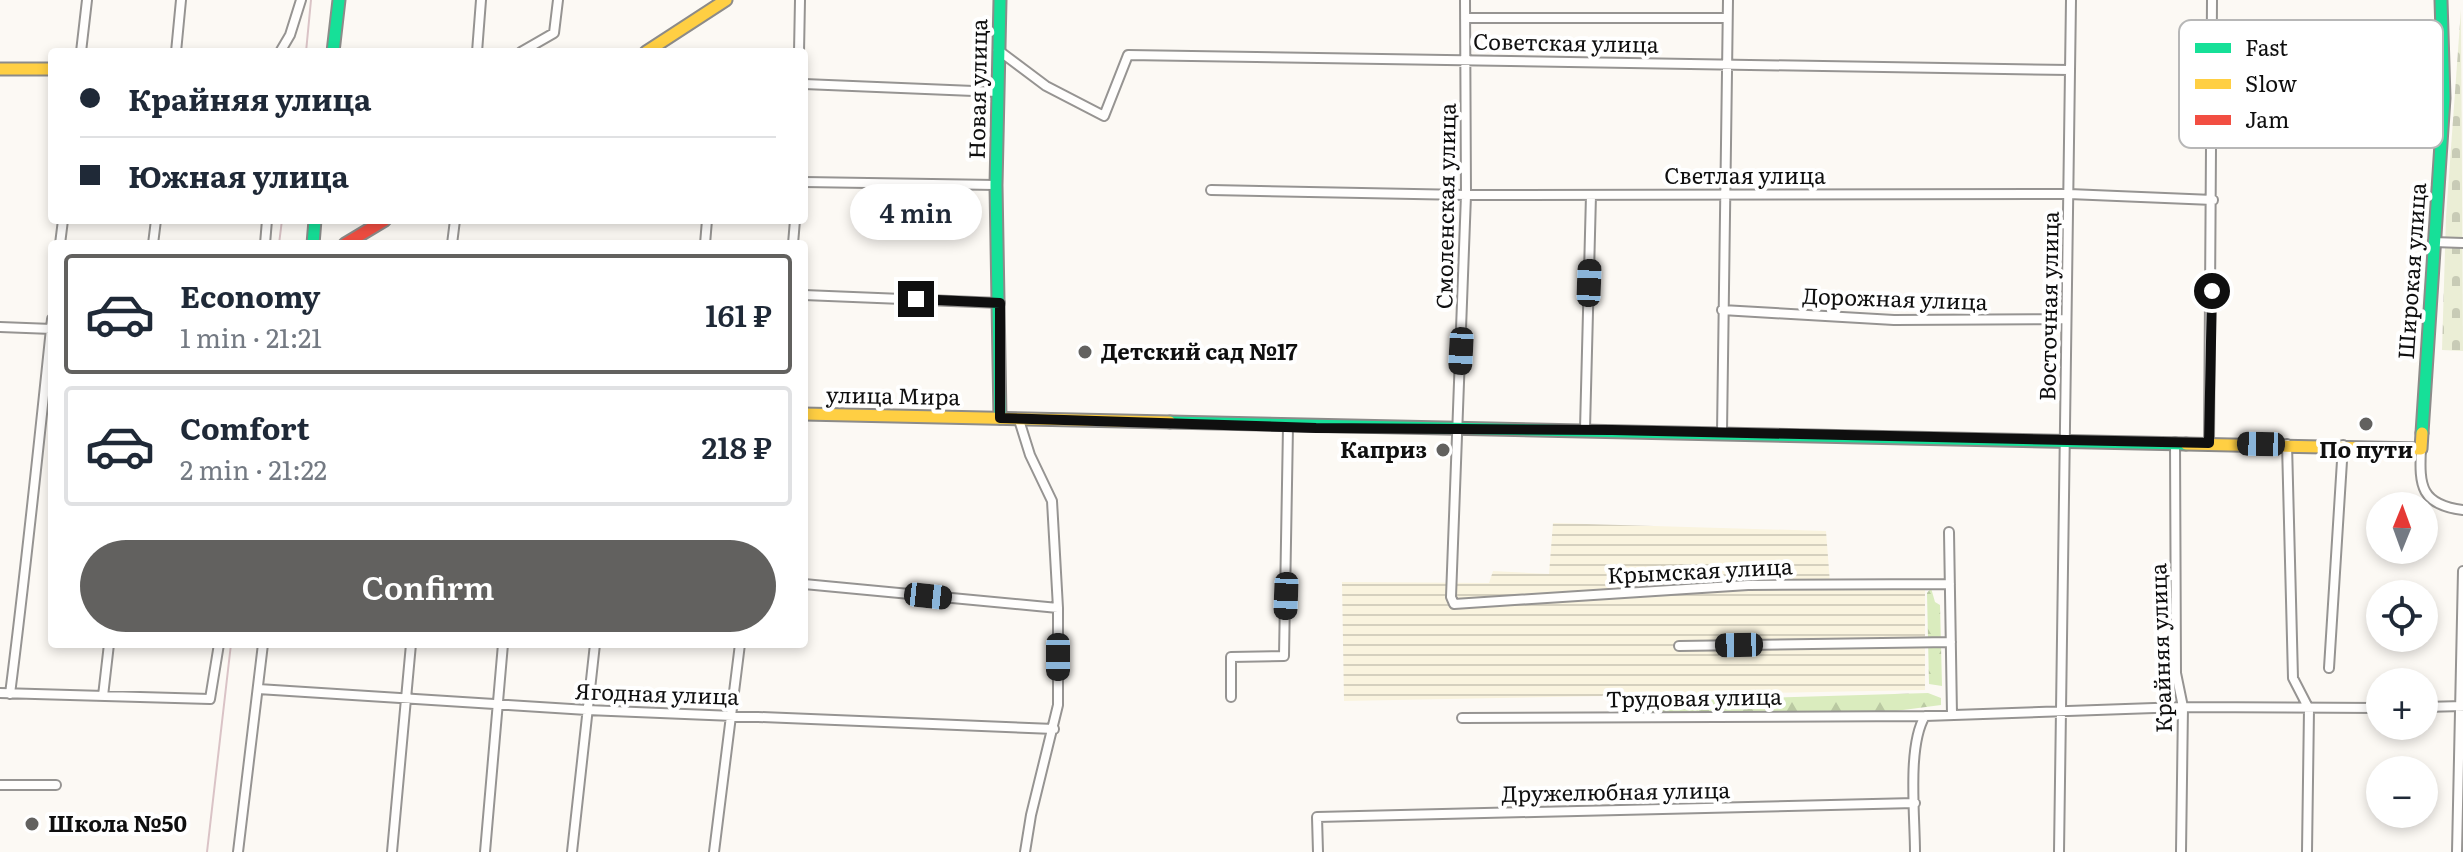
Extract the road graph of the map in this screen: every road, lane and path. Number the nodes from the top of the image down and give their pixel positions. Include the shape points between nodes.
1 (87, 0) edge
2 (181, 0) edge
3 (301, 0) edge
4 (339, 0) edge
5 (481, 0) edge
6 (558, 0) edge
7 (726, 0) edge
8 (800, 0) edge
9 (1000, 0) edge
10 (1465, 0) edge
11 (1728, 0) edge
12 (2071, 0) edge
13 (2212, 0) edge
14 (2441, 0) edge
15 (1465, 18) junction
16 (1727, 18) junction
17 (2212, 20) edge
18 (2442, 20) edge
19 (81, 48) edge
20 (176, 48) edge
21 (282, 48) edge
22 (333, 48) edge
23 (477, 48) edge
24 (528, 48) edge
25 (652, 48) edge
26 (799, 48) edge
27 (998, 50) junction
28 (1465, 62) junction
29 (2443, 65) edge
30 (1726, 66) junction
31 (0, 69) edge
32 (48, 69) edge
33 (2070, 70) junction
34 (808, 84) edge
35 (998, 92) junction
36 (2443, 111) edge
37 (2213, 148) edge
38 (2440, 148) edge
39 (808, 182) edge
40 (996, 185) junction
41 (1211, 190) dead end
42 (1724, 194) junction
43 (2069, 194) junction
44 (1466, 195) junction
45 (1591, 195) junction
46 (2213, 200) junction
47 (378, 224) edge
48 (352, 240) edge
49 (2433, 242) junction
50 (2463, 243) edge
51 (808, 295) edge
52 (1000, 303) junction
53 (1722, 310) junction
54 (2066, 319) junction
55 (0, 327) edge
56 (48, 328) edge
57 (48, 351) edge
58 (808, 414) edge
59 (1000, 418) junction
60 (1019, 420) junction
61 (1288, 427) junction
62 (1457, 427) junction
63 (1585, 429) junction
64 (1722, 432) junction
65 (2065, 438) junction
66 (2175, 442) junction
67 (2209, 443) junction
68 (2287, 444) junction
69 (2343, 445) junction
70 (2421, 449) junction
71 (2463, 510) edge
72 (1949, 532) dead end
73 (2463, 571) edge
74 (808, 584) edge
75 (1950, 584) junction
76 (1454, 604) joint
77 (1058, 608) junction
78 (1951, 642) junction
79 (1679, 646) dead end
80 (109, 648) edge
81 (218, 648) edge
82 (263, 648) edge
83 (411, 648) edge
84 (503, 648) edge
85 (595, 648) edge
86 (739, 648) edge
87 (2329, 668) dead end
88 (258, 689) junction
89 (5, 694) edge
90 (103, 696) junction
91 (1231, 697) dead end
92 (405, 699) junction
93 (497, 704) junction
94 (2462, 706) edge
95 (2183, 707) junction
96 (2438, 707) edge
97 (2366, 708) edge
98 (2309, 709) junction
99 (587, 710) junction
100 (2062, 711) junction
101 (730, 715) junction
102 (1952, 715) junction
103 (1925, 716) junction
104 (1462, 718) dead end
105 (1054, 729) junction
106 (0, 785) edge
107 (56, 785) dead end
108 (1915, 803) junction
109 (238, 852) edge
110 (392, 852) edge
111 (485, 852) edge
112 (572, 852) edge
113 (714, 852) edge
114 (1025, 852) edge
115 (1318, 852) edge
116 (1915, 852) edge
117 (2059, 852) edge
118 (2181, 852) edge
119 (2307, 852) edge
120 (2457, 852) edge

1 - 19 street
2 - 20 street
3 - 21 street
4 - 22 street
5 - 23 street
6 - 24 street via 554,33
7 - 25 street
8 - 26 street
9 - 27 street, Новая улица
10 - 15 street, Смоленская улица
11 - 16 street
12 - 33 street, Восточная улица
13 - 17 street
14 - 18 street, Широкая улица
15 - 16 street, Советская улица
15 - 28 street, Смоленская улица
16 - 30 street
27 - 28 street, Советская улица via 1046,86 1104,116 1128,55
27 - 35 street, Новая улица
28 - 30 street, Советская улица
28 - 44 street, Смоленская улица
29 - 36 street, Широкая улица
30 - 33 street, Советская улица
30 - 42 street
31 - 32 street
33 - 43 street, Восточная улица
34 - 35 street
35 - 40 street, Новая улица
37 - 46 street
38 - 49 street, Широкая улица
39 - 40 street
40 - 52 street, Новая улица
41 - 44 street, Светлая улица
42 - 43 street, Светлая улица
42 - 45 street, Светлая улица
42 - 53 street
43 - 46 street, Светлая улица
43 - 54 street, Восточная улица
44 - 45 street, Светлая улица
44 - 62 street, Смоленская улица
45 - 63 street
46 - 67 street
47 - 48 street
49 - 50 street
49 - 70 street, Широкая улица
51 - 52 street
52 - 59 street, Новая улица
53 - 54 street, Дорожная улица via 1894,320
53 - 64 street
54 - 65 street, Восточная улица
55 - 56 street
57 - 89 street via 34,510
58 - 59 street, улица Мира
59 - 60 street, улица Мира
60 - 61 street, улица Мира
60 - 77 street via 1052,501
61 - 62 street, улица Мира
61 - 91 street via 1284,656 1231,657
62 - 63 street, улица Мира
62 - 76 street, Смоленская улица
63 - 64 street, улица Мира
64 - 65 street, улица Мира
65 - 66 street, улица Мира
65 - 100 street, Восточная улица
66 - 67 street, улица Мира
66 - 95 street, Крайняя улица via 2176,673
67 - 68 street, улица Мира
68 - 69 street, улица Мира
68 - 98 street via 2293,678
69 - 70 street, улица Мира
69 - 87 street
70 - 71 street via 2420,473 2428,498
72 - 75 street
73 - 94 street
74 - 77 street
75 - 76 street, Крымская улица via 1748,585
75 - 78 street
77 - 105 street
78 - 79 street
78 - 102 street
80 - 90 street
81 - 90 street via 210,699
82 - 88 street
83 - 92 street
84 - 93 street
85 - 99 street
86 - 101 street
88 - 92 street, Ягодная улица
88 - 109 street
89 - 90 street
92 - 93 street, Ягодная улица
92 - 110 street
93 - 99 street, Ягодная улица
93 - 111 street
94 - 96 street
94 - 120 street
95 - 98 street
95 - 100 street
95 - 118 street, Крайняя улица
97 - 98 street
98 - 119 street
99 - 101 street, Ягодная улица
99 - 112 street
100 - 102 street
100 - 117 street, Восточная улица
101 - 105 street, Ягодная улица
101 - 113 street
102 - 103 street, Трудовая улица
103 - 104 street, Трудовая улица
103 - 108 street via 1918,727
105 - 114 street
106 - 107 street
108 - 115 street, Дружелюбная улица via 1317,817
108 - 116 street

